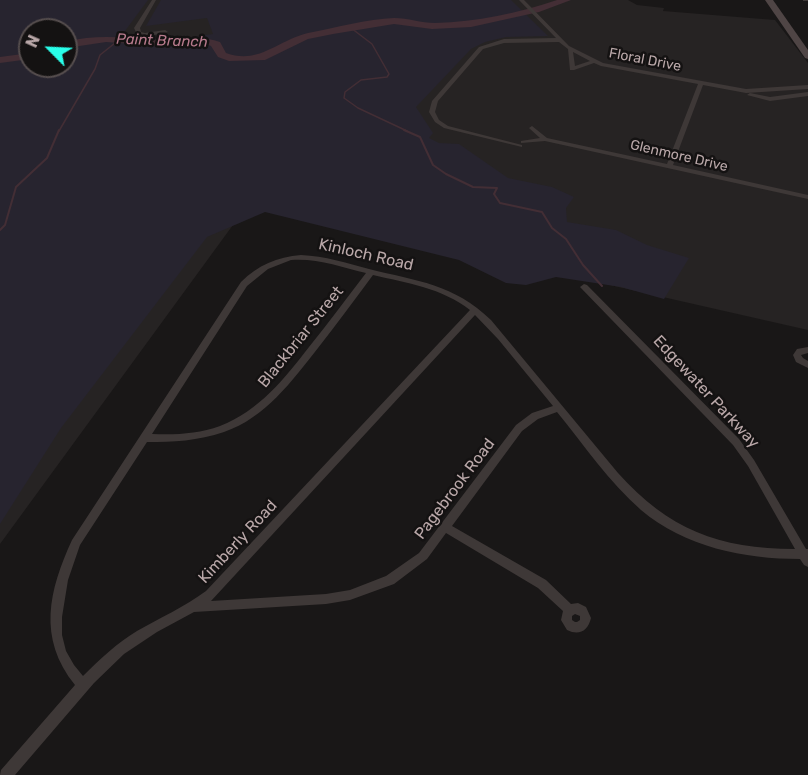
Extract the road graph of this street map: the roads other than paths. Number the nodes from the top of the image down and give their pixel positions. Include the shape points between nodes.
1 (154, 0) edge
2 (521, 0) edge
3 (770, 0) edge
4 (165, 32) dead end
5 (560, 40) junction
6 (570, 50) junction
7 (808, 56) edge
8 (594, 61) junction
9 (701, 83) junction
10 (808, 87) edge
11 (731, 88) junction
12 (808, 94) edge
13 (532, 128) dead end
14 (545, 139) junction
15 (669, 166) junction
16 (808, 197) edge
17 (371, 272) junction
18 (584, 287) dead end
19 (475, 310) junction
20 (808, 350) edge
21 (808, 365) edge
22 (559, 408) junction
23 (145, 438) junction
24 (446, 528) junction
25 (807, 557) edge
26 (195, 607) junction
27 (569, 610) dead end
28 (83, 685) junction
29 (6, 775) edge

1 - 4 street via 137,28 146,35
2 - 5 street, Floral Drive
3 - 7 main road
5 - 6 street, Floral Drive
5 - 14 street, Glenmore Drive via 504,41 481,48 435,101 432,112 446,128 522,144
6 - 8 street, Floral Drive
6 - 8 street via 572,69
8 - 9 street, Floral Drive
9 - 11 street, Floral Drive
9 - 15 street
10 - 11 street, Floral Drive via 755,92
11 - 12 street, Floral Drive via 766,98
13 - 14 street, Glenmore Drive
14 - 15 street, Glenmore Drive
15 - 16 street, Glenmore Drive
17 - 19 street, Kinloch Road via 439,289
17 - 23 street, Blackbriar Street via 289,380 254,413 204,435
17 - 23 street, Kinloch Road via 308,257 273,263 253,274
18 - 25 street, Edgewater Parkway via 736,442
19 - 22 street, Kinloch Road
19 - 26 street, Kimberly Road
20 - 21 street via 797,355
22 - 24 street, Pagebrook Road via 535,416 519,428
22 - 25 street, Kinloch Road via 634,498 668,523 726,547
23 - 28 street, Kinloch Road via 76,543 58,591 57,643 66,664
24 - 26 street, Pagebrook Road via 407,569 350,596
24 - 27 street via 542,584
26 - 28 street, Kimberly Road via 137,637
28 - 29 street, Kimberly Road

